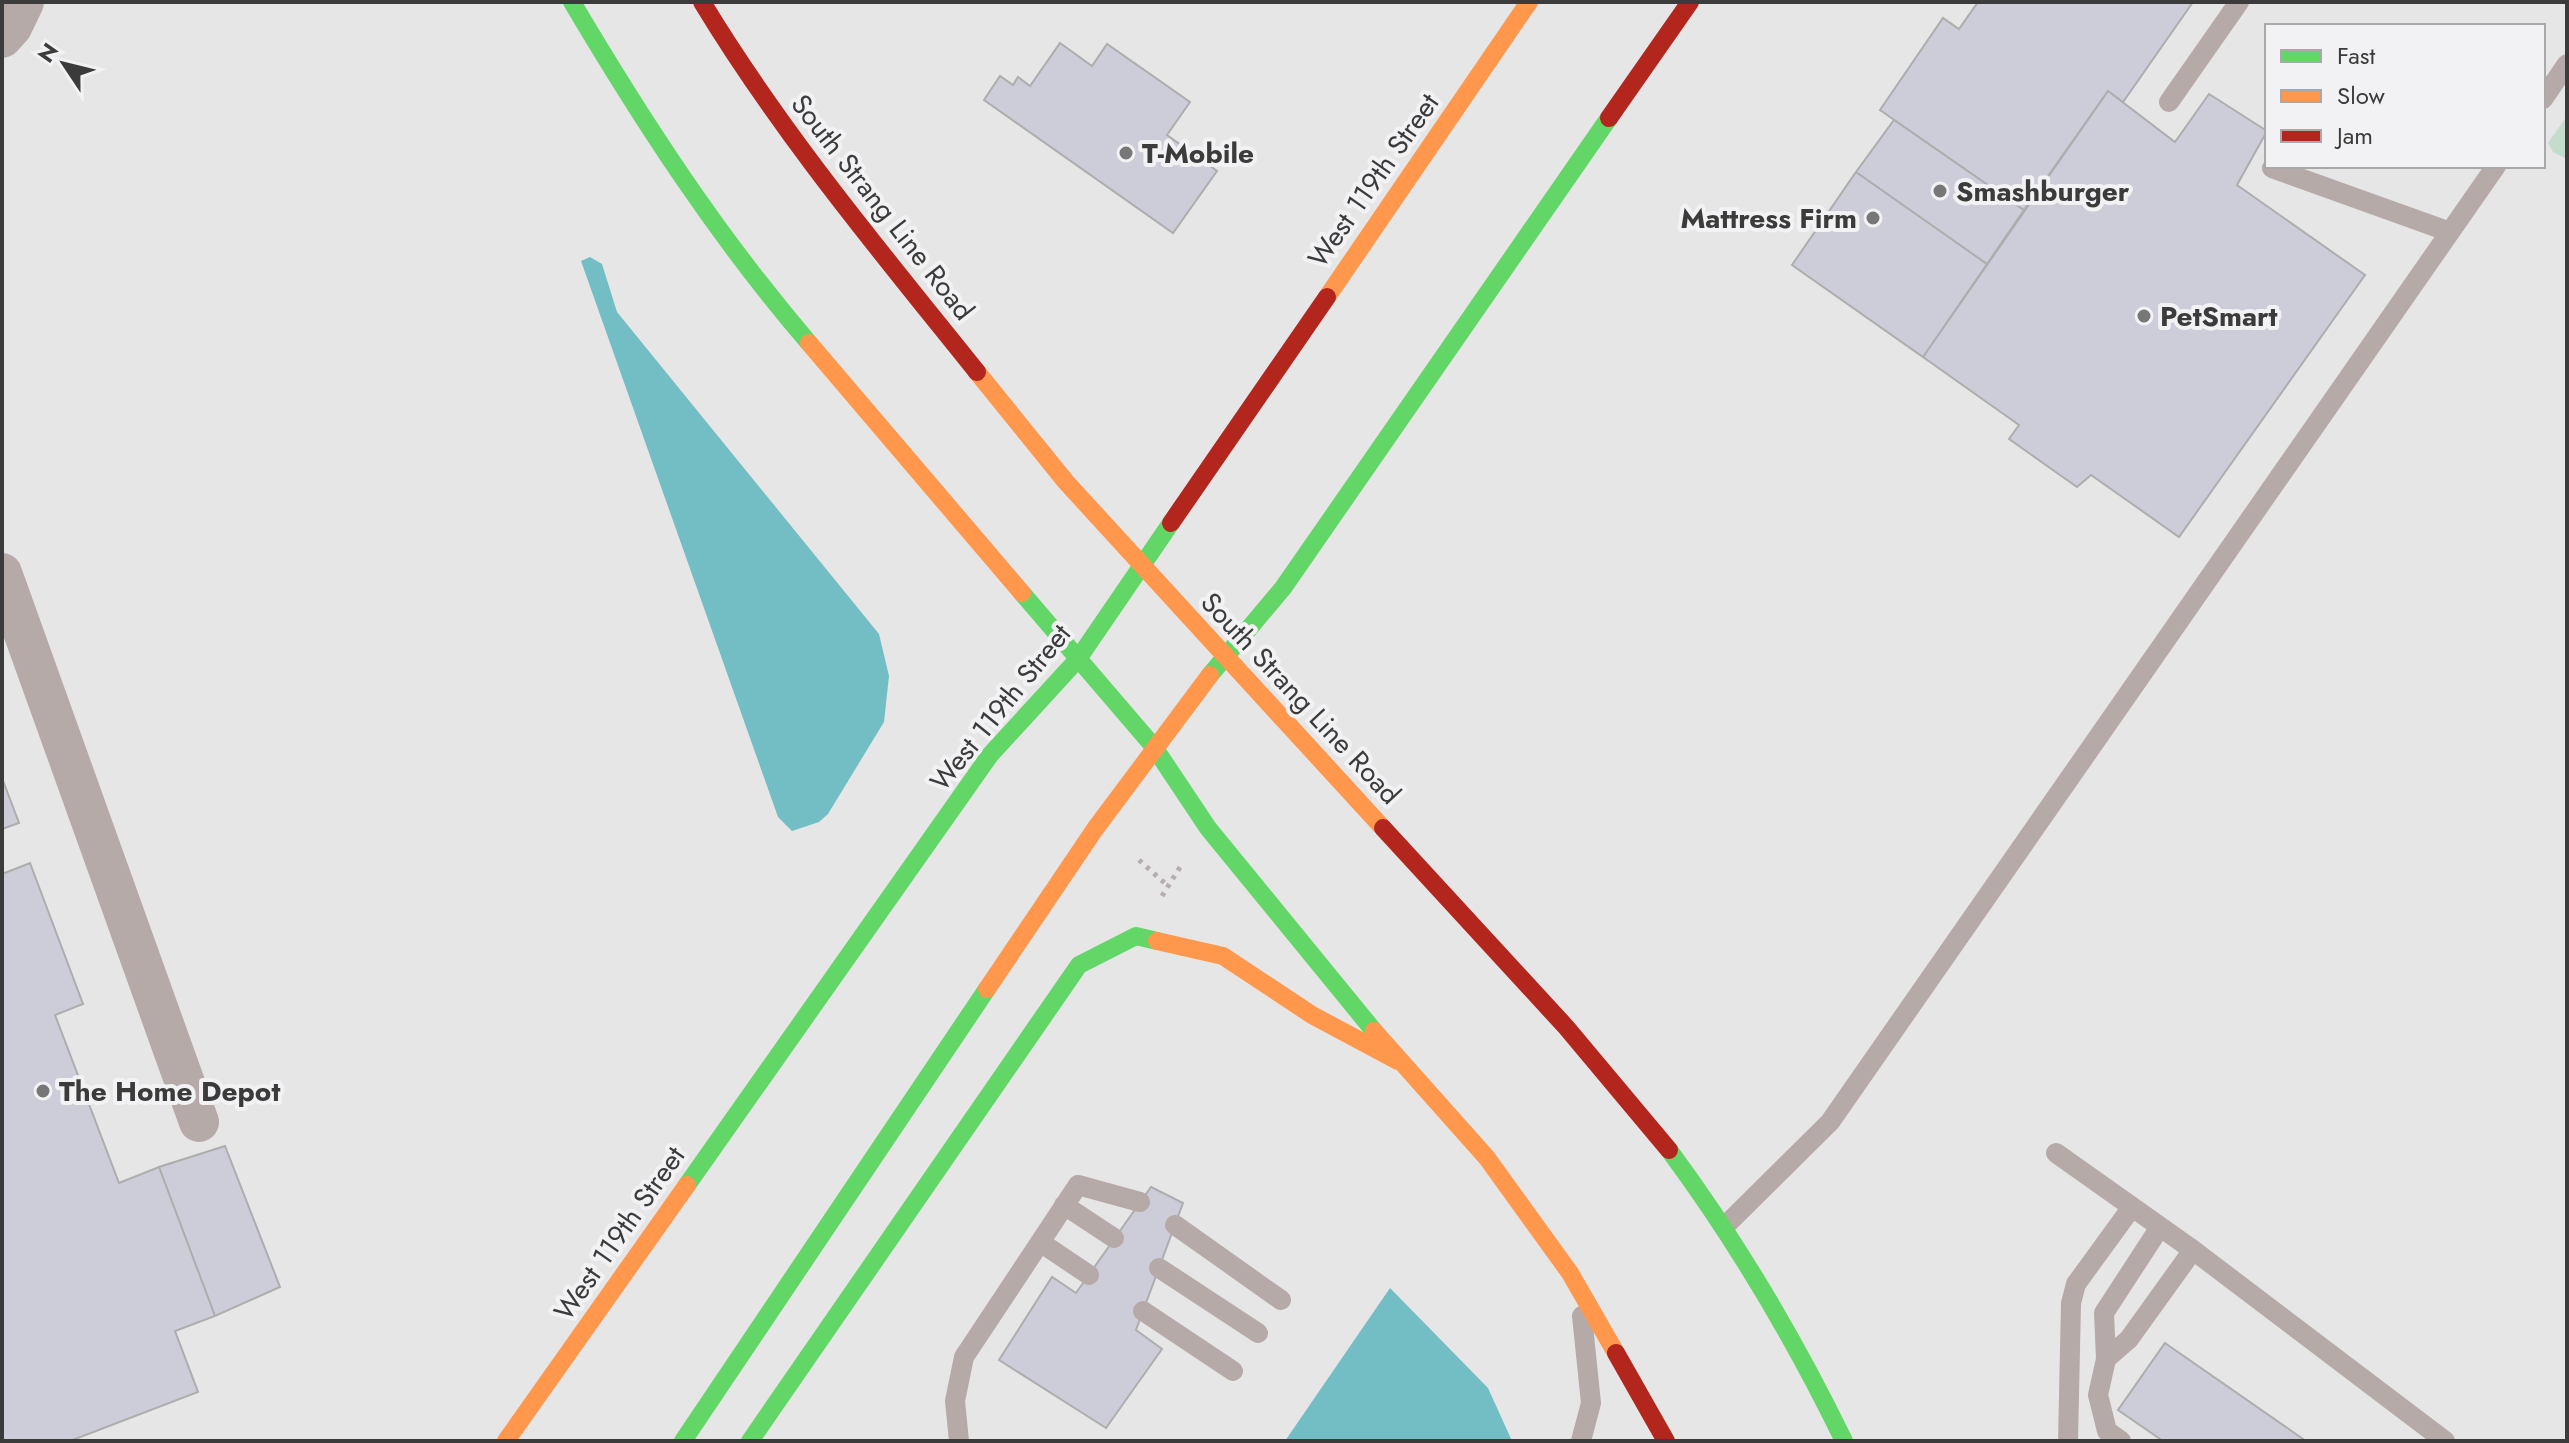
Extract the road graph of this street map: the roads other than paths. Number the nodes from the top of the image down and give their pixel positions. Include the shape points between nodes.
1 (24, 2) edge
2 (572, 2) edge
3 (702, 2) edge
4 (1529, 2) edge
5 (1690, 2) edge
6 (2239, 2) edge
7 (2, 38) edge
8 (2567, 64) edge
9 (2545, 96) edge
10 (2169, 102) dead end
11 (2272, 168) dead end
12 (2495, 168) edge
13 (2450, 232) junction
14 (1141, 568) junction
15 (2, 573) edge
16 (1226, 654) junction
17 (1078, 659) junction
18 (1154, 747) junction
19 (1398, 1061) junction
20 (199, 1122) dead end
21 (2056, 1153) dead end
22 (1140, 1202) dead end
23 (1064, 1205) junction
24 (2132, 1207) junction
25 (1175, 1225) dead end
26 (1725, 1226) junction
27 (2160, 1227) junction
28 (1114, 1238) dead end
29 (1040, 1242) junction
30 (2193, 1250) junction
31 (1159, 1268) dead end
32 (1089, 1275) dead end
33 (1579, 1288) junction
34 (1281, 1300) dead end
35 (1143, 1311) dead end
36 (1258, 1333) dead end
37 (2106, 1359) junction
38 (1233, 1371) dead end
39 (506, 1441) edge
40 (683, 1441) edge
41 (750, 1441) edge
42 (959, 1441) edge
43 (1581, 1441) edge
44 (1666, 1441) edge
45 (1844, 1441) edge
46 (2068, 1441) edge
47 (2121, 1441) edge
48 (2445, 1441) edge

1 - 7 street
2 - 17 main road via 638,114 714,223 801,334
3 - 14 main road, South Strang Line Road via 813,168
4 - 14 main road, West 119th Street
5 - 16 main road via 1283,588
6 - 10 lane
8 - 9 lane
11 - 13 lane
12 - 13 lane
13 - 26 lane via 1830,1122
14 - 16 main road, South Strang Line Road
14 - 17 main road, West 119th Street
15 - 20 street
16 - 18 main road
16 - 26 main road, South Strang Line Road via 1566,1027
17 - 18 main road
17 - 39 main road, West 119th Street via 990,755
18 - 19 main road via 1208,828
18 - 40 main road
19 - 33 main road via 1487,1158
19 - 41 main road via 1312,1015 1223,956 1136,936 1079,965
21 - 24 lane
22 - 23 lane via 1078,1185
23 - 28 lane
23 - 29 lane
24 - 27 lane
24 - 46 lane via 2073,1294
25 - 34 lane
26 - 45 main road, South Strang Line Road via 1800,1351
27 - 30 lane
27 - 37 lane via 2104,1313
29 - 32 lane
29 - 42 lane via 964,1357 955,1401
30 - 37 lane via 2129,1339
30 - 48 lane
31 - 36 lane
33 - 43 lane via 1591,1403
33 - 44 main road
35 - 38 lane
37 - 47 lane via 2098,1395 2107,1431

